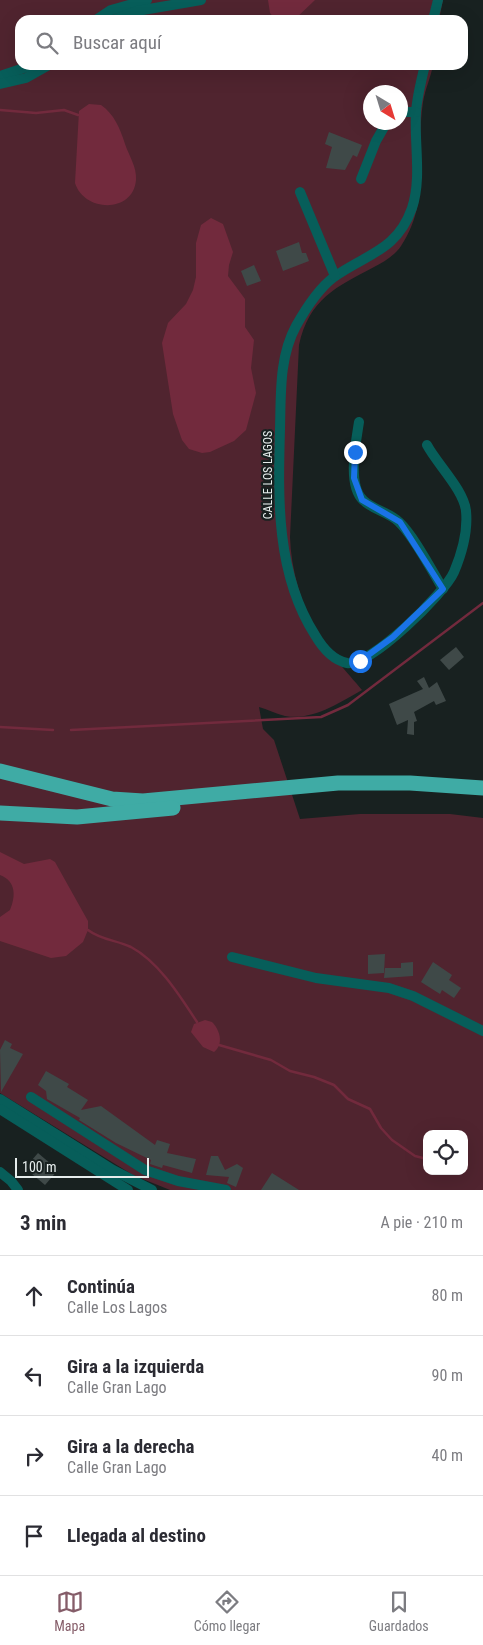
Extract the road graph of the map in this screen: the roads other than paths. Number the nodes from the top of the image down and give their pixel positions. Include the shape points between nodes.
1 (147, 0) edge
2 (201, 0) edge
3 (438, 0) edge
4 (104, 15) edge
5 (126, 15) edge
6 (434, 15) edge
7 (18, 70) edge
8 (40, 70) edge
9 (424, 70) edge
10 (0, 76) edge
11 (0, 84) edge
12 (408, 112) edge
13 (416, 112) junction
14 (382, 130) edge
15 (361, 179) dead end
16 (300, 192) dead end
17 (335, 276) junction
18 (359, 422) dead end
19 (427, 445) dead end
20 (443, 589) junction
21 (0, 762) edge
22 (0, 771) edge
23 (483, 780) edge
24 (453, 785) junction
25 (483, 788) edge
26 (483, 793) edge
27 (198, 801) junction
28 (0, 813) edge
29 (0, 820) edge
30 (232, 957) dead end
31 (483, 1031) edge
32 (31, 1097) dead end
33 (0, 1099) edge
34 (0, 1109) edge
35 (22, 1118) junction
36 (145, 1170) junction
37 (0, 1172) edge
38 (132, 1188) edge
39 (18, 1190) edge
40 (152, 1190) edge
41 (226, 1190) edge

1 - 4 street
2 - 5 street
3 - 6 street
7 - 10 street
8 - 11 street via 26,78
9 - 13 street, CALLE LOS LAGOS
12 - 13 street
13 - 17 street, CALLE LOS LAGOS via 416,176 412,207 403,226 387,245
14 - 15 street
16 - 17 street
17 - 20 street, CALLE LOS LAGOS via 314,296 295,328 289,339 283,368 278,506 290,577 308,625 322,647 347,663 373,654
18 - 20 street via 354,478 362,500 400,522
19 - 20 street, CALLE LOS LAGOS via 466,508 466,532 454,573
21 - 27 highway via 113,792
22 - 27 highway via 112,799
23 - 24 highway
24 - 25 highway
24 - 27 highway via 338,783
26 - 27 highway via 330,791
27 - 28 highway via 77,818
27 - 29 highway via 147,818 101,824
30 - 31 street via 316,978 389,988 414,996
32 - 36 street
33 - 35 street
34 - 35 street
35 - 38 street
36 - 38 street
36 - 41 street via 178,1181
37 - 39 street
38 - 40 street

